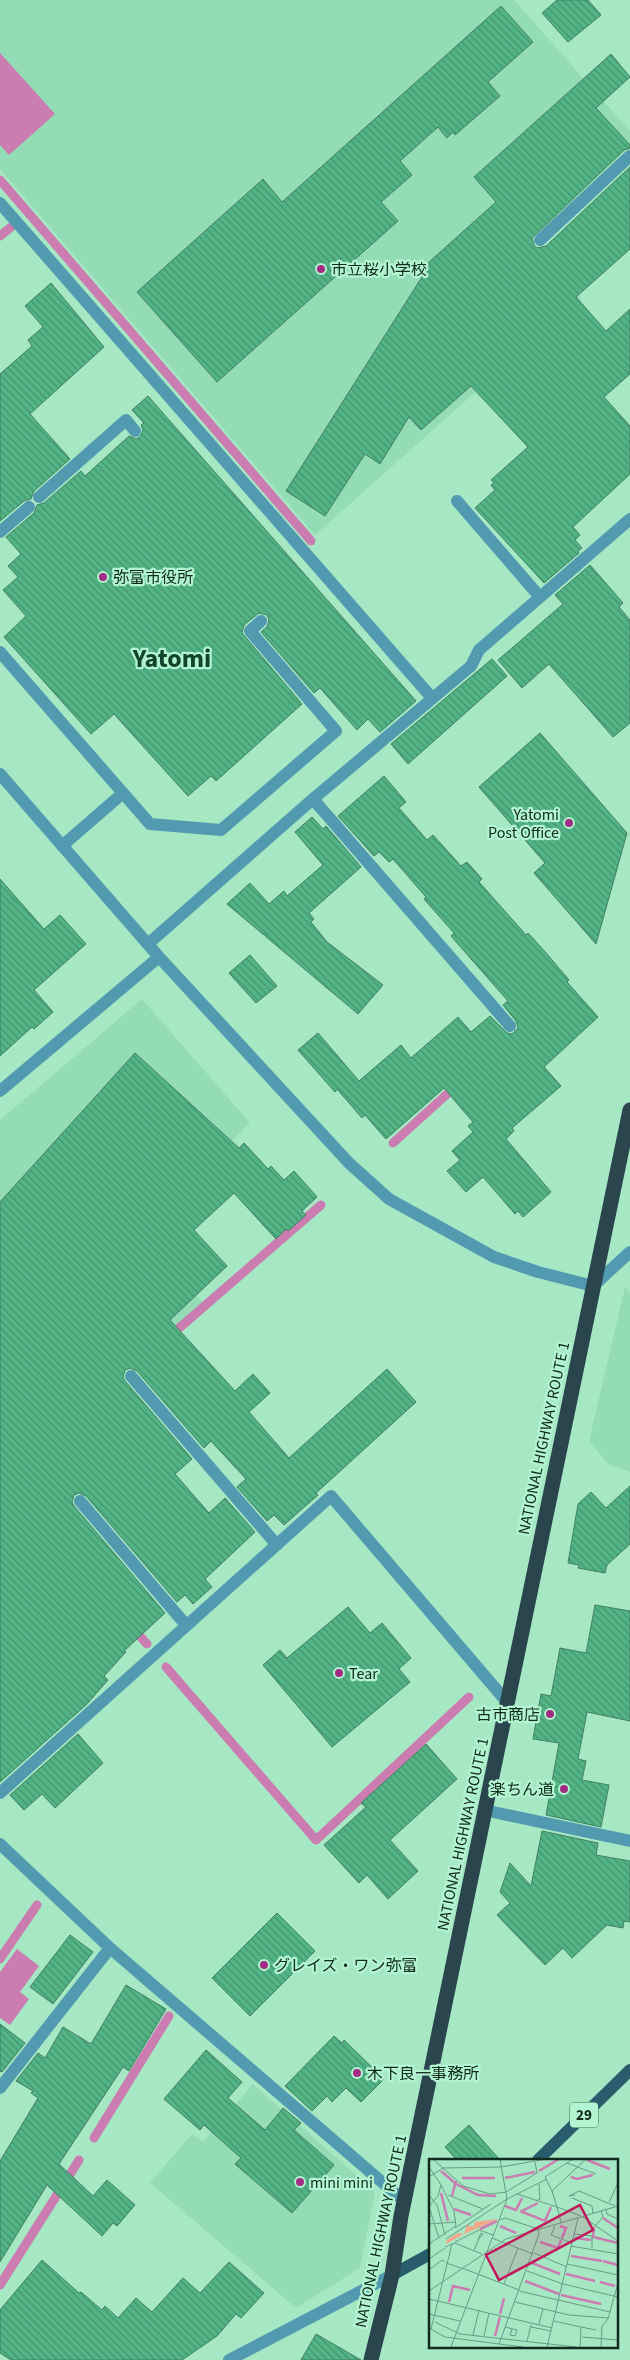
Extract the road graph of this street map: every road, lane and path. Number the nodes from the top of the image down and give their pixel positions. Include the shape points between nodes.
1 (630, 156) edge
2 (0, 203) edge
3 (540, 240) dead end
4 (135, 431) dead end
5 (39, 498) dead end
6 (458, 501) dead end
7 (29, 507) dead end
8 (630, 519) edge
9 (0, 532) edge
10 (539, 596) junction
11 (261, 621) dead end
12 (0, 652) edge
13 (432, 698) junction
14 (0, 774) edge
15 (123, 793) junction
16 (313, 799) junction
17 (62, 846) junction
18 (148, 944) junction
19 (159, 957) junction
20 (510, 1026) dead end
21 (0, 1091) edge
22 (630, 1110) edge
23 (630, 1252) edge
24 (593, 1286) junction
25 (131, 1376) dead end
26 (80, 1501) dead end
27 (277, 1545) junction
28 (186, 1625) junction
29 (507, 1702) junction
30 (0, 1793) edge
31 (484, 1810) junction
32 (630, 1841) edge
33 (0, 1844) edge
34 (110, 1948) junction
35 (630, 2070) edge
36 (0, 2088) edge
37 (539, 2159) edge
38 (404, 2201) junction
39 (429, 2255) edge
40 (392, 2275) junction
41 (229, 2360) edge
42 (371, 2360) edge

1 - 3 street
2 - 13 street
4 - 5 street via 126,420
6 - 10 street
7 - 9 street
8 - 10 street
10 - 13 street via 479,650 471,666
11 - 15 street via 250,631 336,731 221,830 150,824
12 - 15 street
13 - 16 street
14 - 17 street
15 - 17 street
16 - 18 street
16 - 20 street
17 - 18 street
18 - 19 street
19 - 21 street
19 - 24 street via 349,1163 389,1198 494,1257
22 - 24 highway, NATIONAL HIGHWAY ROUTE 1
23 - 24 street
24 - 29 highway, NATIONAL HIGHWAY ROUTE 1
25 - 27 street
26 - 28 street
27 - 28 street
27 - 29 street via 331,1496
28 - 30 street
29 - 31 highway, NATIONAL HIGHWAY ROUTE 1
31 - 32 street
31 - 38 highway, NATIONAL HIGHWAY ROUTE 1
33 - 34 street
34 - 36 street
34 - 38 street
35 - 37 main road, 29
38 - 40 highway, NATIONAL HIGHWAY ROUTE 1
39 - 40 main road
40 - 41 street
40 - 42 highway, NATIONAL HIGHWAY ROUTE 1

